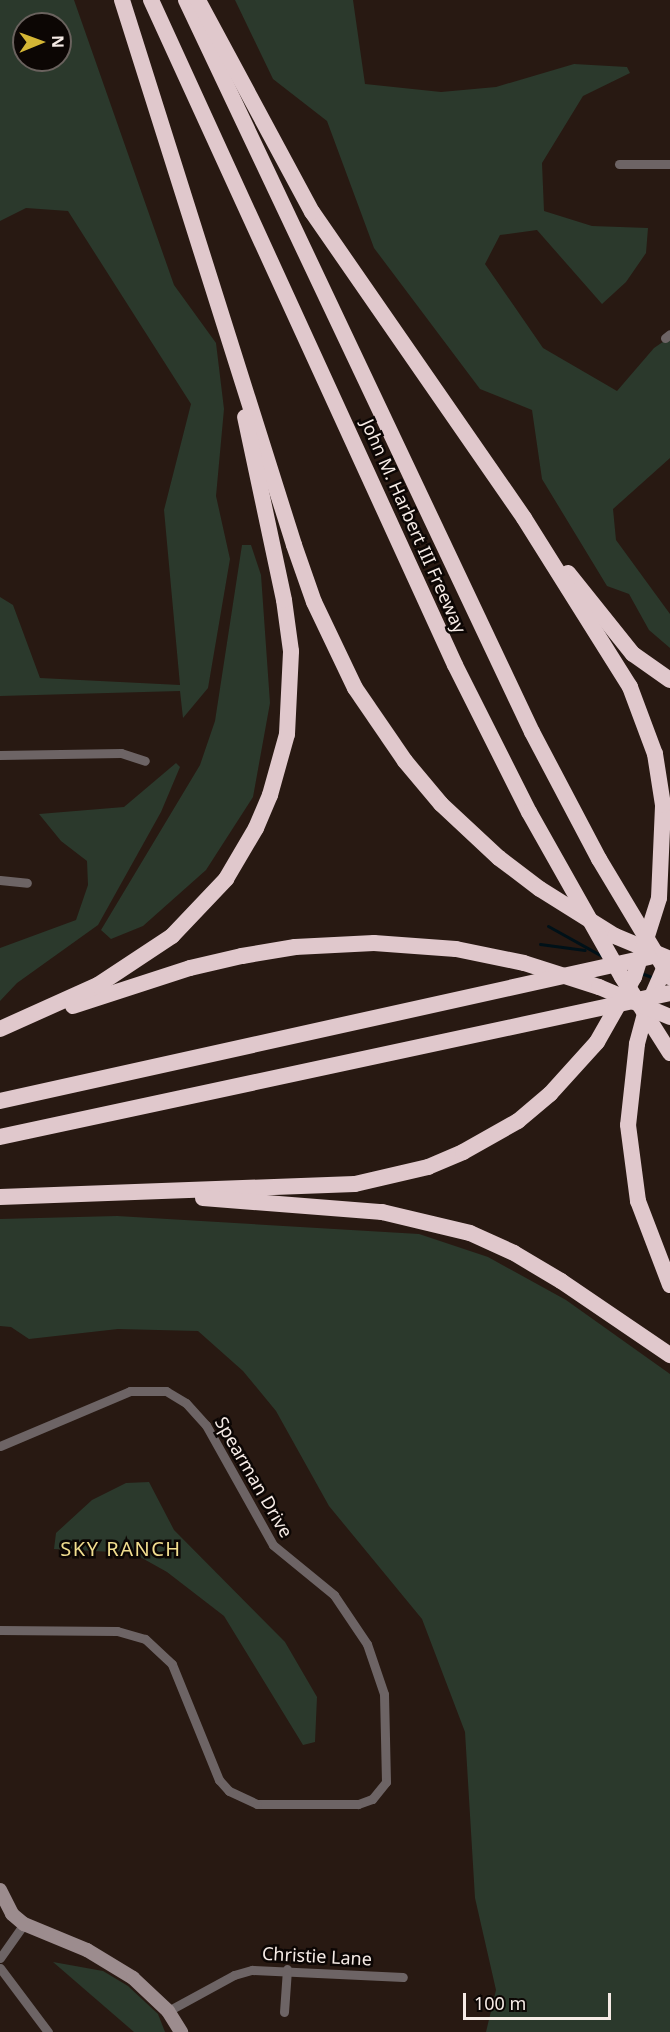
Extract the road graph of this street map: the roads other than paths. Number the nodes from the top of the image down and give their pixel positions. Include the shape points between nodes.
1 (122, 0) edge
2 (151, 0) edge
3 (186, 0) edge
4 (198, 0) edge
5 (619, 164) dead end
6 (670, 164) edge
7 (226, 328) junction
8 (524, 518) junction
9 (670, 680) edge
10 (0, 755) edge
11 (145, 761) dead end
12 (0, 880) edge
13 (27, 883) dead end
14 (670, 956) edge
15 (670, 977) edge
16 (670, 993) edge
17 (670, 1017) edge
18 (0, 1029) edge
19 (670, 1053) edge
20 (0, 1101) edge
21 (0, 1137) edge
22 (160, 1192) junction
23 (0, 1197) edge
24 (670, 1285) edge
25 (670, 1355) edge
26 (0, 1446) edge
27 (0, 1630) edge
28 (0, 1890) edge
29 (24, 1924) junction
30 (0, 1958) edge
31 (0, 1968) edge
32 (287, 1969) junction
33 (403, 1977) dead end
34 (168, 2011) junction
35 (284, 2012) dead end
36 (48, 2032) edge
37 (181, 2032) edge

1 - 7 highway
2 - 19 highway, John M. Harbert III Freeway via 455,664 529,813
3 - 15 highway, John M. Harbert III Freeway via 532,732 599,859
4 - 8 highway via 312,212
5 - 6 street
7 - 14 highway via 314,602 373,717 441,804 499,858 615,936
7 - 18 highway via 284,600 291,651 287,734 270,795 226,879 172,936 98,985
8 - 9 highway via 633,654
8 - 22 highway via 630,687 654,753 663,805 659,898 634,977 597,1042 550,1094 518,1120 463,1152 387,1178 355,1184
10 - 11 street via 121,753
12 - 13 street
14 - 20 highway
14 - 24 highway via 646,1010 629,1098 629,1148 650,1240
16 - 21 highway
17 - 18 highway via 599,987 491,956 407,945 339,944 269,951 190,968
22 - 23 highway
22 - 25 highway via 230,1202 382,1212 470,1233 514,1252
26 - 27 street, Spearman Drive via 130,1391 166,1391 186,1403 206,1425 273,1545 334,1596 367,1644 384,1694 386,1782 372,1800 358,1804 257,1804 229,1791 219,1780 172,1664 145,1639 117,1631
28 - 29 street via 12,1914
29 - 30 street
29 - 34 street via 108,1961
31 - 36 street
32 - 33 street, Christie Lane
32 - 34 street, Christie Lane via 243,1972
32 - 35 street
34 - 37 street

